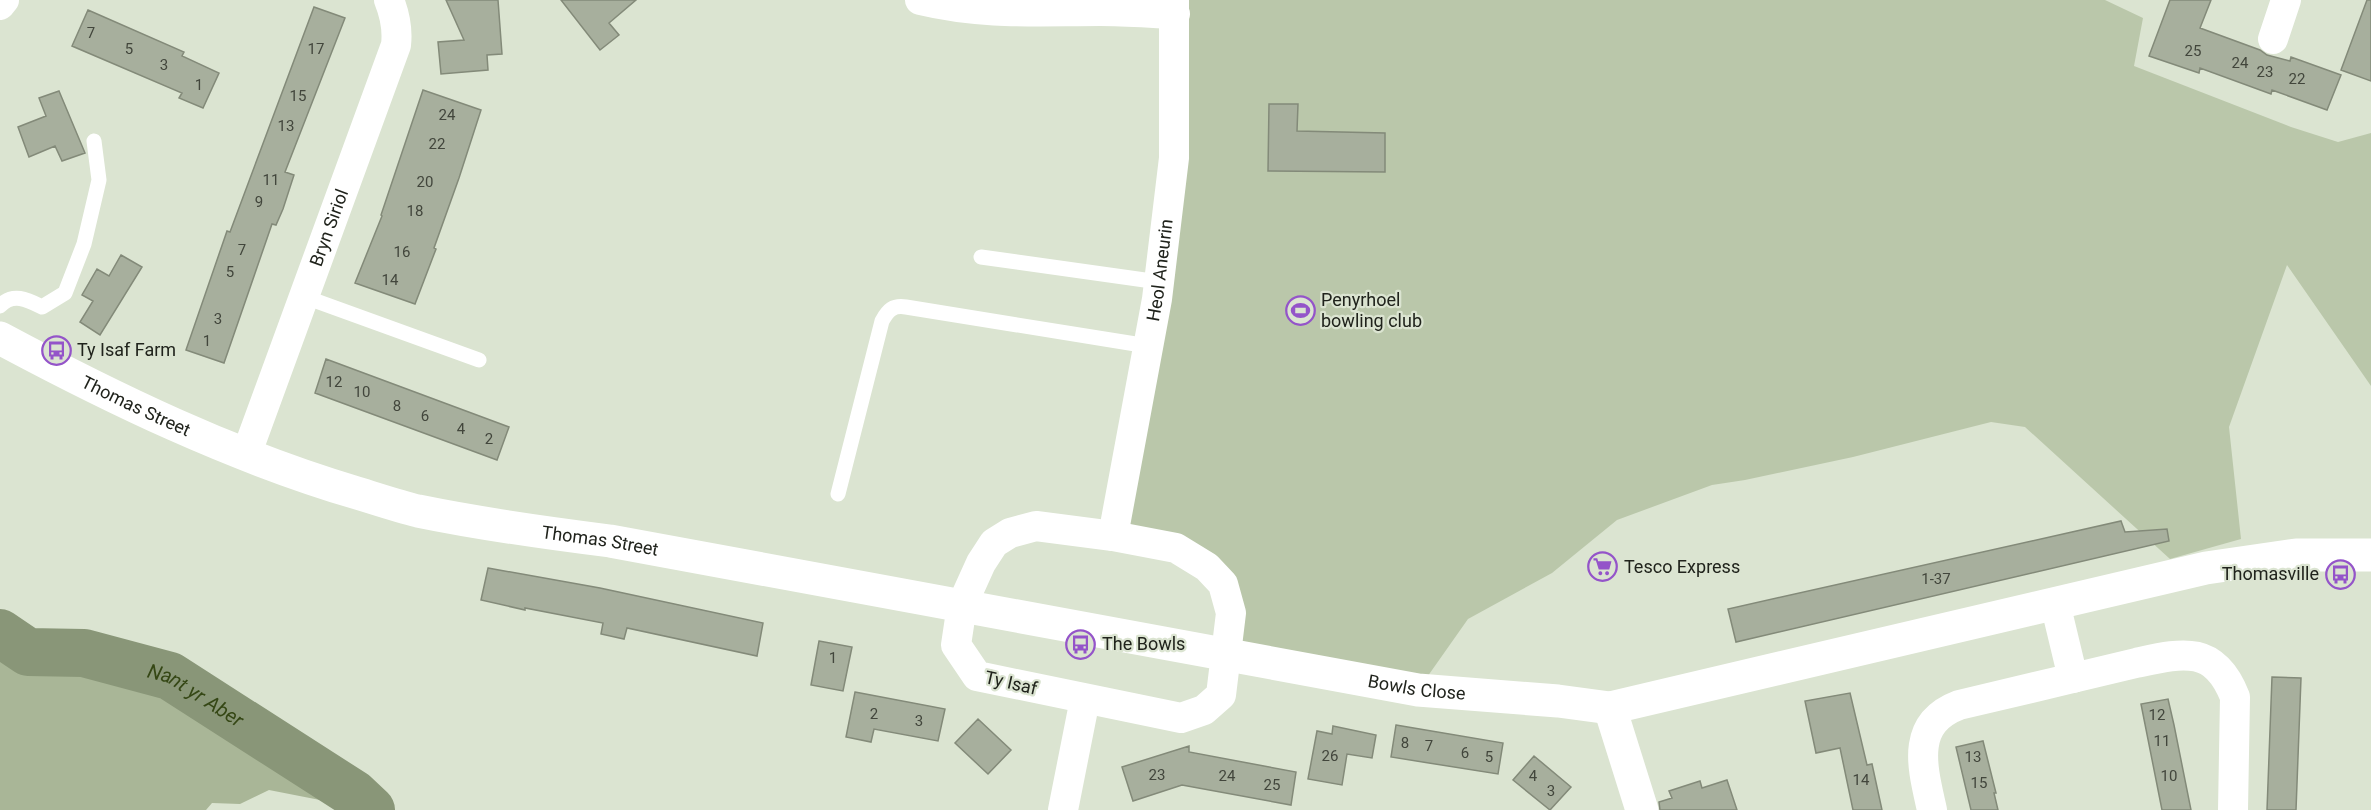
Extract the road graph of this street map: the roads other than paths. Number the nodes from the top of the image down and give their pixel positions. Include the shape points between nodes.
1 (4, 0) edge
2 (389, 0) edge
3 (920, 0) edge
4 (2286, 0) edge
5 (0, 5) edge
6 (1174, 7) edge
7 (2273, 39) dead end
8 (94, 141) dead end
9 (981, 257) dead end
10 (1159, 282) junction
11 (305, 297) junction
12 (0, 306) edge
13 (0, 338) edge
14 (1148, 346) junction
15 (479, 360) dead end
16 (246, 455) junction
17 (838, 494) dead end
18 (1113, 536) junction
19 (2371, 555) edge
20 (2055, 603) junction
21 (962, 605) junction
22 (1226, 654) junction
23 (2073, 678) junction
24 (1085, 699) junction
25 (1610, 708) junction
26 (1063, 810) edge
27 (1642, 810) edge
28 (1932, 810) edge
29 (2233, 810) edge

1 - 5 street
2 - 11 street, Bryn Siriol via 398,34 396,45
3 - 6 street via 956,8 1028,13
4 - 7 street
6 - 10 street, Heol Aneurin via 1174,158
8 - 12 lane via 99,180 84,244 65,293 42,307 18,298 5,300
9 - 10 lane
10 - 14 street, Heol Aneurin
11 - 15 lane
11 - 16 street, Bryn Siriol
13 - 16 main road, Thomas Street via 107,394
14 - 17 lane via 892,307 882,321
14 - 18 street, Heol Aneurin
16 - 21 main road, Thomas Street via 315,481 416,510
18 - 21 street via 1036,526 1010,533 994,543
18 - 22 street via 1176,548 1207,567 1223,584 1231,613
19 - 20 main road via 2296,555 2206,568
20 - 23 street
20 - 25 main road
21 - 22 main road, Thomas Street
21 - 24 street, Ty Isaf via 956,645 977,676
22 - 24 street, Ty Isaf via 1221,695 1204,710 1181,718
22 - 25 main road, Bowls Close via 1418,690
23 - 28 street via 1959,705 1936,718 1926,735 1922,755
23 - 29 street via 2171,655 2190,654 2208,660 2221,671 2235,697
24 - 26 street
25 - 27 main road

